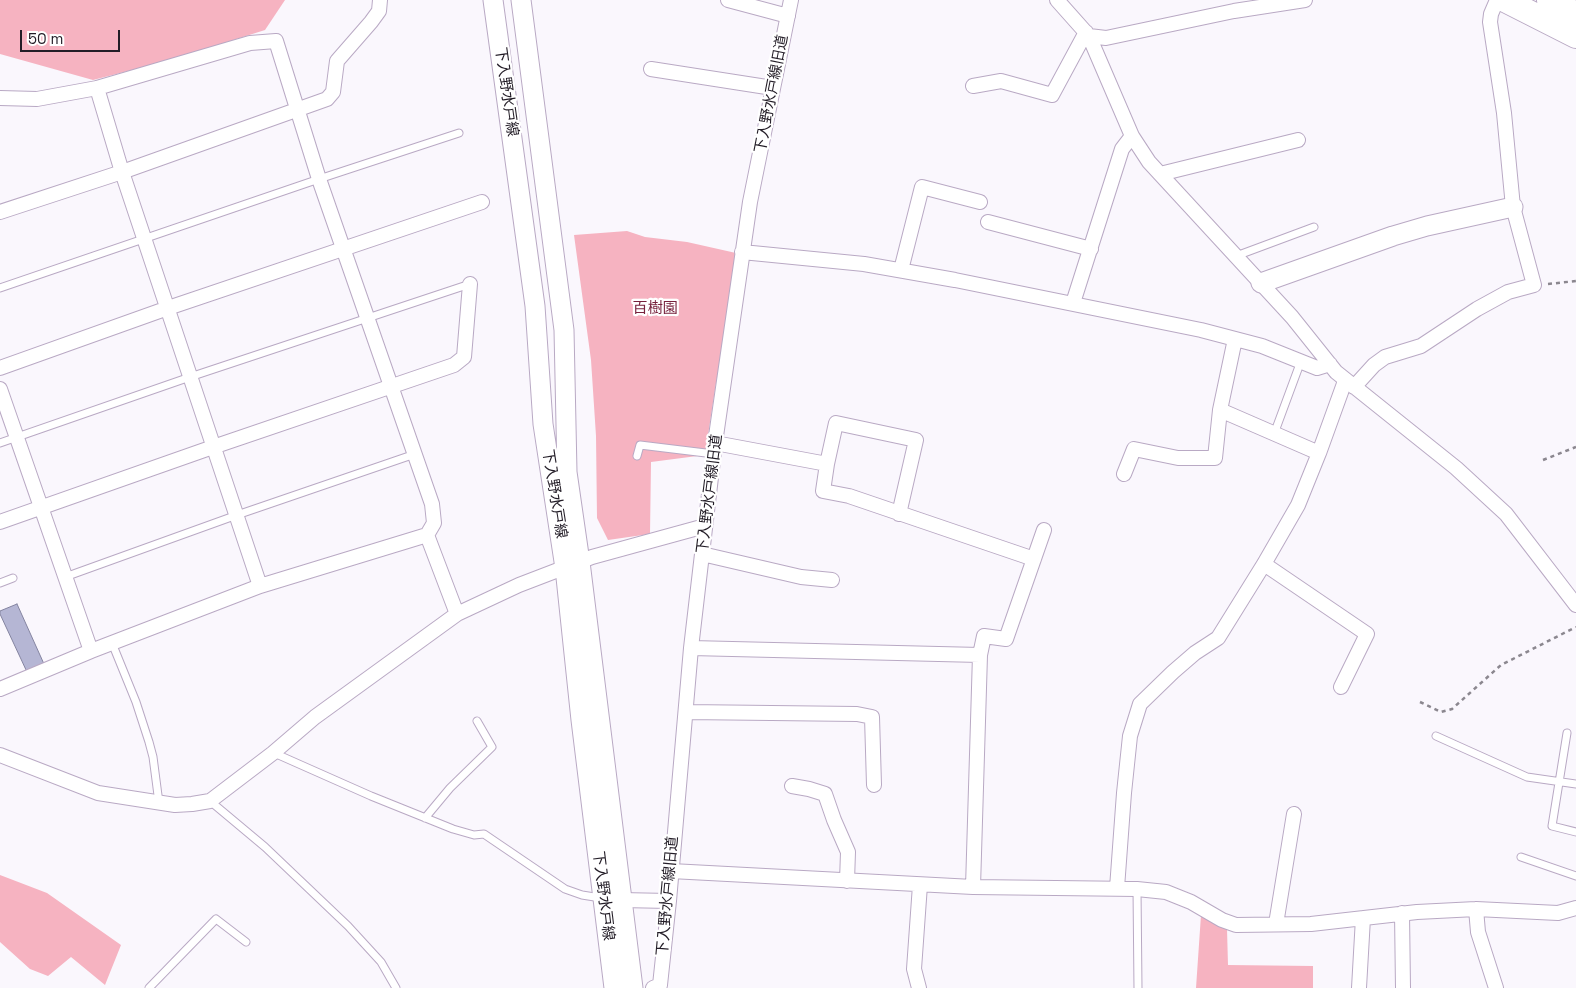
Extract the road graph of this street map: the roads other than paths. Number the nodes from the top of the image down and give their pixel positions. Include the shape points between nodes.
1 (380, 0) edge
2 (493, 0) edge
3 (521, 0) edge
4 (728, 0) edge
5 (791, 0) edge
6 (1057, 0) edge
7 (1305, 0) edge
8 (1497, 0) edge
9 (1505, 0) edge
10 (1549, 0) edge
11 (1576, 14) edge
12 (788, 16) junction
13 (1087, 34) junction
14 (1576, 36) edge
15 (651, 69) dead end
16 (972, 86) dead end
17 (97, 88) junction
18 (773, 88) junction
19 (0, 98) edge
20 (297, 110) junction
21 (459, 133) dead end
22 (1132, 136) junction
23 (1298, 140) dead end
24 (122, 172) junction
25 (1160, 174) junction
26 (318, 179) junction
27 (482, 202) dead end
28 (980, 202) dead end
29 (1513, 207) junction
30 (0, 212) edge
31 (988, 222) dead end
32 (1314, 227) dead end
33 (145, 240) junction
34 (343, 248) junction
35 (1091, 249) junction
36 (742, 252) junction
37 (1236, 256) junction
38 (901, 270) junction
39 (1261, 283) junction
40 (470, 284) joint
41 (0, 288) edge
42 (1072, 303) junction
43 (168, 308) junction
44 (368, 318) junction
45 (1235, 339) junction
46 (1301, 361) junction
47 (1330, 364) junction
48 (0, 368) edge
49 (190, 377) junction
50 (1350, 384) junction
51 (391, 386) junction
52 (0, 389) edge
53 (1220, 410) junction
54 (1274, 434) junction
55 (17, 438) junction
56 (0, 443) edge
57 (213, 447) junction
58 (715, 449) junction
59 (415, 454) junction
60 (1320, 454) junction
61 (637, 456) dead end
62 (827, 464) junction
63 (1124, 474) dead end
64 (41, 507) junction
65 (899, 514) junction
66 (237, 515) junction
67 (0, 522) edge
68 (705, 526) junction
69 (1044, 530) dead end
70 (427, 534) junction
71 (702, 554) junction
72 (1034, 559) junction
73 (1264, 564) junction
74 (572, 565) junction
75 (65, 577) junction
76 (13, 578) dead end
77 (832, 580) dead end
78 (0, 583) edge
79 (260, 586) junction
80 (1576, 605) edge
81 (457, 614) junction
82 (112, 643) junction
83 (691, 648) junction
84 (91, 651) junction
85 (980, 655) junction
86 (1342, 687) dead end
87 (0, 689) edge
88 (686, 712) junction
89 (477, 722) dead end
90 (1567, 733) dead end
91 (1436, 736) dead end
92 (274, 753) junction
93 (0, 755) edge
94 (1560, 781) junction
95 (1576, 784) edge
96 (874, 785) dead end
97 (792, 786) dead end
98 (210, 800) junction
99 (159, 803) junction
100 (1294, 814) dead end
101 (425, 818) junction
102 (1576, 832) edge
103 (1520, 857) dead end
104 (671, 871) junction
105 (1576, 876) edge
106 (847, 881) junction
107 (920, 885) junction
108 (973, 887) junction
109 (1117, 888) junction
110 (1137, 889) junction
111 (612, 899) junction
112 (669, 900) junction
113 (1576, 908) edge
114 (1476, 909) junction
115 (1402, 914) junction
116 (1363, 918) junction
117 (1276, 924) junction
118 (246, 942) dead end
119 (149, 988) edge
120 (396, 988) edge
121 (614, 988) edge
122 (633, 988) edge
123 (654, 988) edge
124 (919, 988) edge
125 (1138, 988) edge
126 (1360, 988) edge
127 (1403, 988) edge
128 (1496, 988) edge

1 - 20 street via 379,11 337,60 333,92 327,100
2 - 74 main road, 下入野水戸線 via 535,306 543,424
3 - 74 main road, 下入野水戸線 via 564,330
4 - 12 street
5 - 12 street, 下入野水戸線旧道
6 - 13 street
7 - 13 street via 1234,11 1106,38
8 - 29 street via 1490,22 1504,113
9 - 14 highway
10 - 11 highway
12 - 18 street, 下入野水戸線旧道
13 - 16 street via 1052,95 1001,81
13 - 22 street
15 - 18 street
17 - 19 street via 37,99
17 - 20 street via 250,43 276,41
17 - 24 street
18 - 36 street, 下入野水戸線旧道
20 - 24 street
20 - 26 street
21 - 26 lane
22 - 25 street
22 - 35 street via 1122,149
23 - 25 street
24 - 30 street
24 - 33 street
25 - 37 street
26 - 33 lane
26 - 34 street
27 - 34 street
28 - 38 street via 922,187
29 - 39 main road via 1426,226
29 - 50 street via 1534,285 1508,292 1420,346 1385,357
31 - 35 street
32 - 37 lane
33 - 41 lane
33 - 43 street
34 - 43 street
34 - 44 street
35 - 42 street
36 - 38 street
36 - 58 street, 下入野水戸線旧道
37 - 39 street
38 - 42 street
39 - 47 street
40 - 44 lane
40 - 51 street via 464,357 454,365
42 - 45 street
43 - 48 street
43 - 49 street
44 - 49 lane
44 - 51 street
45 - 46 street
45 - 53 street
46 - 47 street via 1317,368
46 - 54 lane
47 - 50 street
49 - 55 lane
49 - 57 street
50 - 60 street
50 - 80 street via 1456,468 1506,514
51 - 57 street
51 - 59 street
52 - 55 street
53 - 54 street
53 - 63 street via 1215,458 1178,458 1134,449
54 - 60 street
55 - 56 lane
55 - 64 street
57 - 64 street
57 - 66 street
58 - 61 lane via 640,445
58 - 62 street
58 - 68 street, 下入野水戸線旧道
59 - 66 lane
59 - 70 street via 432,504 434,523
60 - 73 street via 1298,504
62 - 65 street via 823,491 849,496
62 - 65 street via 836,423 916,440
64 - 67 street
64 - 75 street
65 - 72 street
66 - 75 lane
66 - 79 street
68 - 71 street, 下入野水戸線旧道
68 - 74 street
69 - 72 street
70 - 79 street
70 - 81 street
71 - 77 street via 802,577
71 - 83 street, 下入野水戸線旧道
72 - 85 street via 1006,639 984,636
73 - 86 street via 1367,634
73 - 109 street via 1218,638 1172,672 1140,704 1130,736
74 - 81 street
74 - 111 main road, 下入野水戸線 via 581,720
75 - 84 street
76 - 78 lane
79 - 82 street
81 - 92 street via 314,717
82 - 84 street
82 - 99 lane via 149,742
83 - 85 street
83 - 88 street, 下入野水戸線旧道
84 - 87 street
85 - 108 street
88 - 96 street via 857,714 872,717
88 - 104 street, 下入野水戸線旧道
89 - 101 lane via 492,747
90 - 94 lane
91 - 94 lane via 1527,777
92 - 98 street
92 - 101 lane
93 - 99 street via 98,793
94 - 95 lane
94 - 102 lane via 1552,826
97 - 106 street via 825,794 848,852
98 - 99 street via 175,805
98 - 120 lane via 348,926 381,962
100 - 117 street
101 - 111 lane via 453,830 484,834 565,889
103 - 105 lane
104 - 106 street
104 - 112 street, 下入野水戸線旧道
106 - 107 street
107 - 108 street
107 - 124 street via 914,969
108 - 109 street
109 - 110 street
110 - 117 street via 1166,892 1236,925
110 - 125 lane
111 - 112 street
111 - 121 main road, 下入野水戸線
111 - 122 main road, 下入野水戸線
112 - 123 street, 下入野水戸線旧道 via 660,985
113 - 114 street via 1558,913
114 - 115 street
114 - 128 street via 1478,932
115 - 116 street
115 - 127 street
116 - 117 street
116 - 126 street
118 - 119 lane via 216,919

